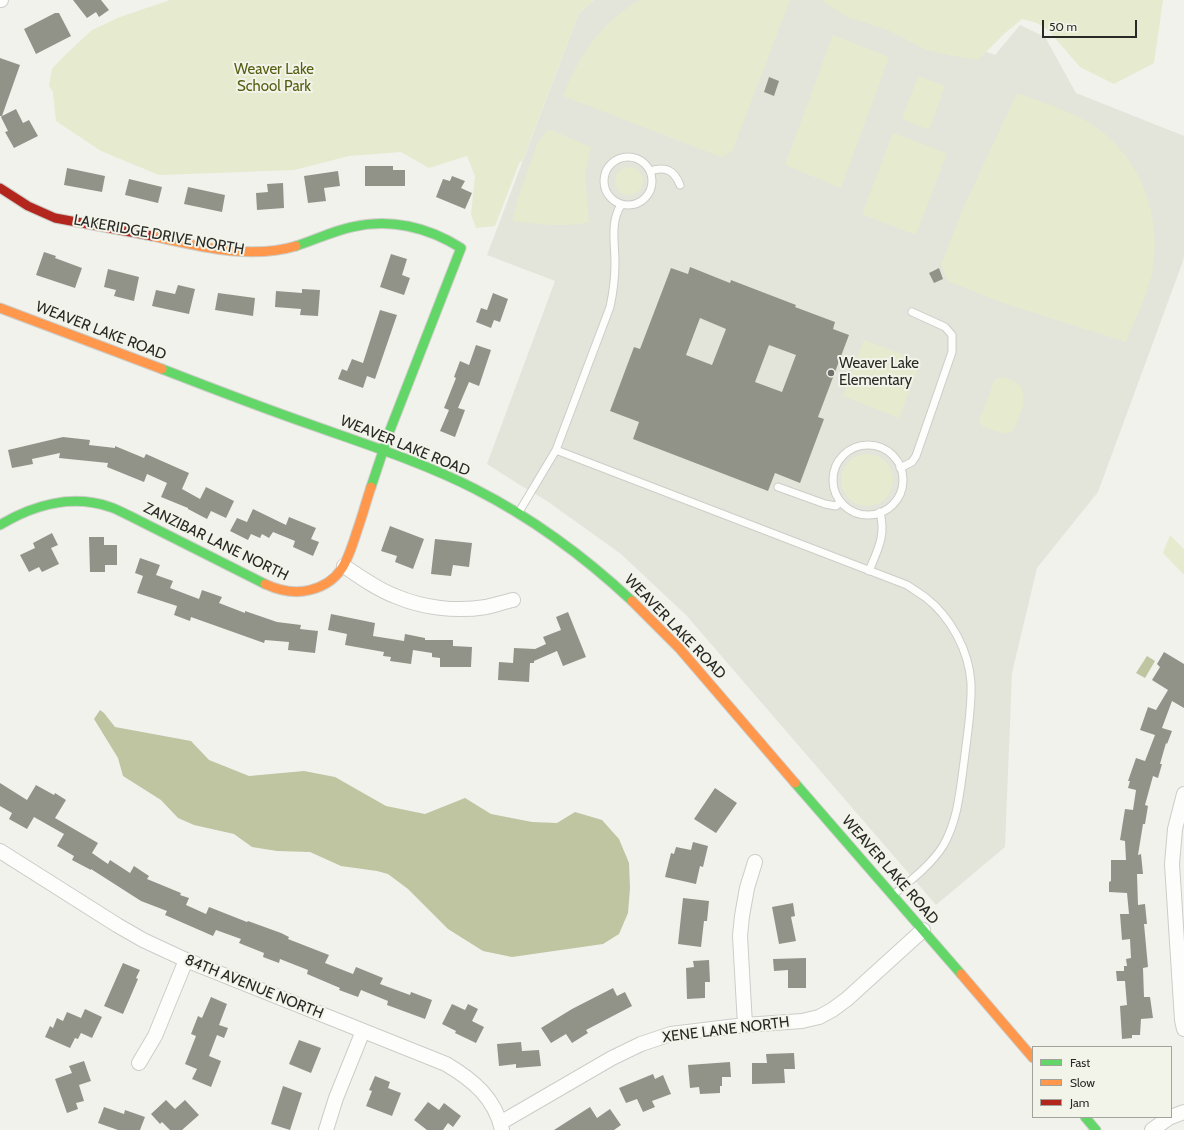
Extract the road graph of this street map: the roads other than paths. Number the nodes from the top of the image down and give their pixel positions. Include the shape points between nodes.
1 (650, 171) junction
2 (680, 185) dead end
3 (0, 188) edge
4 (621, 205) junction
5 (461, 248) joint
6 (0, 308) edge
7 (912, 312) dead end
8 (384, 450) junction
9 (556, 450) junction
10 (900, 468) junction
11 (778, 486) dead end
12 (840, 502) junction
13 (880, 512) junction
14 (518, 513) junction
15 (0, 524) edge
16 (344, 566) junction
17 (869, 571) junction
18 (513, 600) dead end
19 (1184, 794) edge
20 (0, 850) edge
21 (755, 862) dead end
22 (893, 896) junction
23 (924, 930) junction
24 (186, 960) junction
25 (745, 1024) junction
26 (1184, 1029) edge
27 (363, 1031) junction
28 (1032, 1057) edge
29 (139, 1063) dead end
30 (1184, 1112) edge
31 (1172, 1116) edge
32 (1085, 1118) edge
33 (1169, 1118) edge
34 (501, 1126) edge
35 (326, 1130) edge
36 (1096, 1130) edge
37 (1152, 1130) edge

1 - 2 lane via 669,171
1 - 4 lane via 653,184 645,199 630,206
1 - 4 lane via 636,158 623,158 612,163 605,174 604,187 613,201
3 - 5 main road, LAKERIDGE DRIVE NORTH via 21,203 47,215 216,248 246,251 299,246 352,227 379,223 409,226 433,233
4 - 9 lane via 615,221 614,288 610,307
5 - 8 main road, ZANZIBAR LANE NORTH
6 - 8 main road, WEAVER LAKE ROAD
7 - 10 lane via 945,327 952,335 952,352 916,456 912,462
8 - 14 main road, WEAVER LAKE ROAD via 467,485
8 - 16 main road, ZANZIBAR LANE NORTH
9 - 14 lane
9 - 17 lane
10 - 12 lane via 895,458 880,447 862,445 853,448 839,459 835,467 833,485
10 - 13 lane via 900,492 890,507
11 - 12 lane via 825,504 836,506
12 - 13 lane via 855,512
13 - 17 lane via 883,534
14 - 22 main road, WEAVER LAKE ROAD via 591,564 656,624
15 - 16 main road, ZANZIBAR LANE NORTH via 14,515 60,502 84,502 108,507 271,587 289,592 305,592 318,587 330,581
16 - 18 street via 395,596 425,605 456,609 486,607
17 - 22 lane via 907,586 926,598 943,615 963,648 971,683 960,793 950,832 942,848 929,863
19 - 26 street via 1175,830 1172,864
20 - 24 street, 84TH AVENUE NORTH via 116,926
21 - 25 street via 747,888 740,936
22 - 23 main road, WEAVER LAKE ROAD
23 - 25 street, XENE LANE NORTH via 847,999 819,1017 802,1021
23 - 28 main road, WEAVER LAKE ROAD
24 - 27 street, 84TH AVENUE NORTH
24 - 29 street via 156,1036
25 - 34 street, XENE LANE NORTH via 671,1034 641,1044 612,1058
27 - 34 street, 84TH AVENUE NORTH via 446,1064 462,1074 479,1087 491,1104
27 - 35 street
30 - 31 street
32 - 36 main road
33 - 37 street

